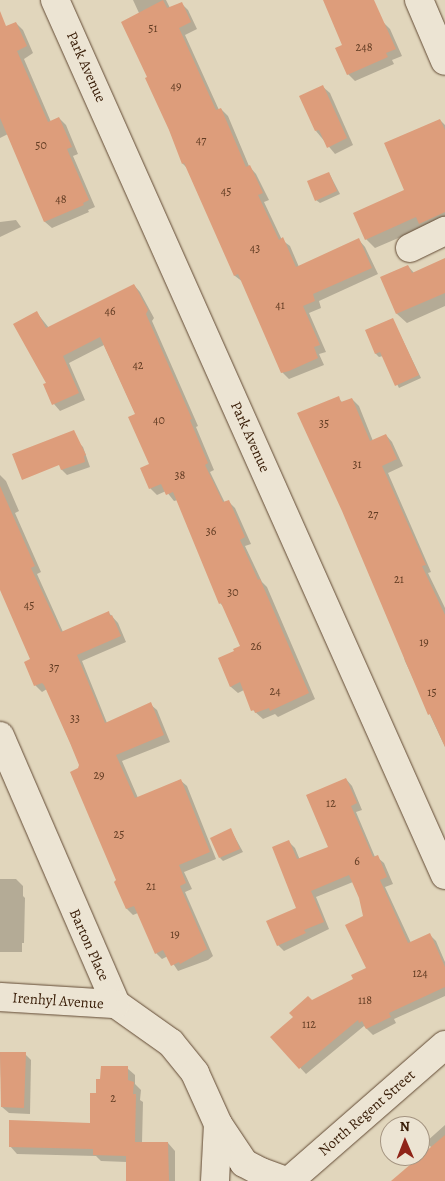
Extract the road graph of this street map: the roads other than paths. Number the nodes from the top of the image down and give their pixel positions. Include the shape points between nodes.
1 (55, 0) edge
2 (419, 0) edge
3 (445, 61) edge
4 (445, 231) edge
5 (410, 248) dead end
6 (0, 736) edge
7 (445, 875) edge
8 (0, 997) edge
9 (116, 1004) junction
10 (445, 1045) edge
11 (218, 1124) junction
12 (216, 1181) edge
13 (286, 1181) edge
14 (289, 1181) edge

1 - 7 street, Park Avenue
2 - 3 street
4 - 5 street
6 - 9 street, Barton Place
8 - 9 street, Irenhyl Avenue
9 - 11 street via 171,1043 195,1073
10 - 14 street, North Regent Street
11 - 12 street
11 - 13 street via 244,1163

